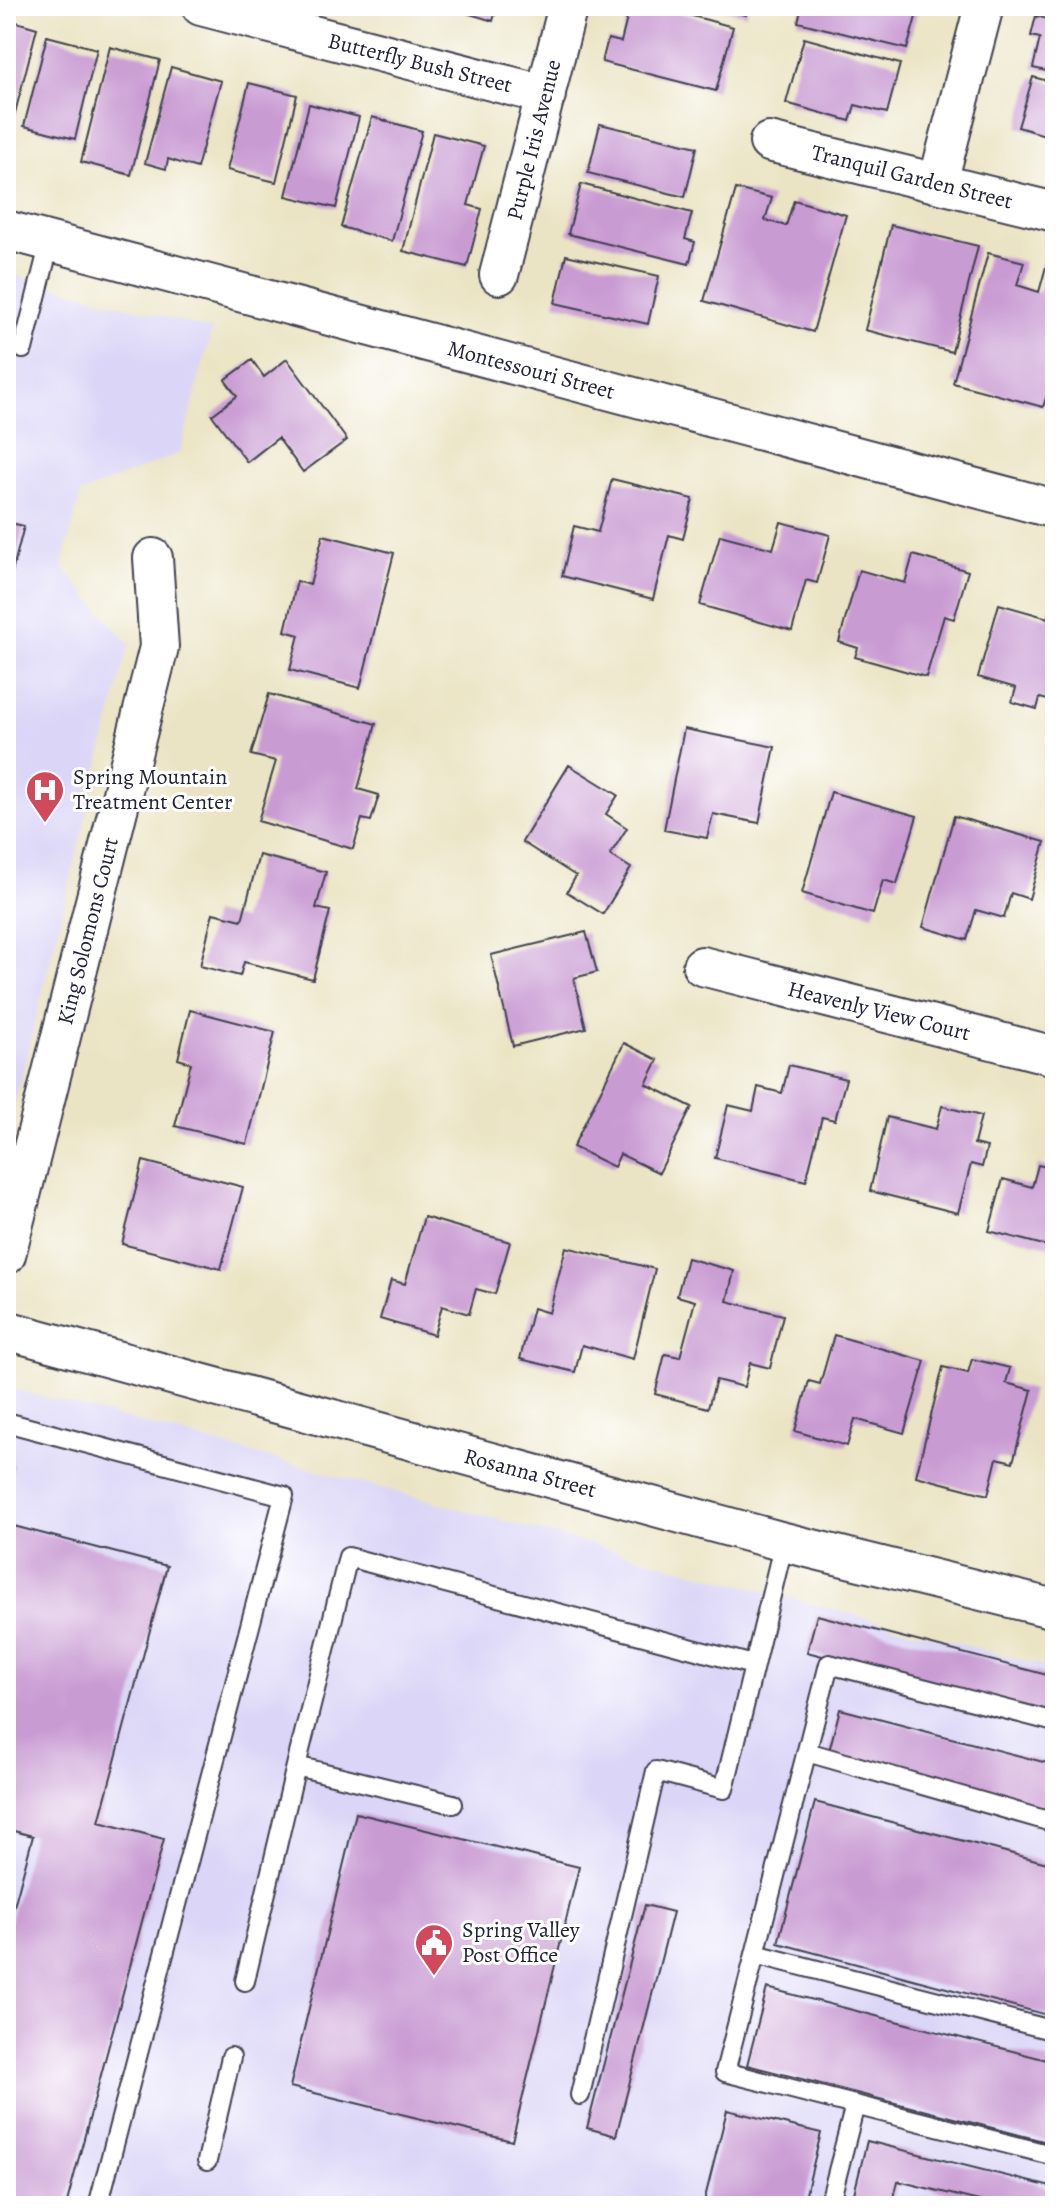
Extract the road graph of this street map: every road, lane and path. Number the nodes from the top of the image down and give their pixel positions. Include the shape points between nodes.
1 (201, 6) edge
2 (568, 6) edge
3 (984, 6) edge
4 (299, 18) edge
5 (546, 95) junction
6 (769, 142) dead end
7 (938, 182) junction
8 (1055, 212) edge
9 (6, 230) edge
10 (50, 242) junction
11 (499, 275) dead end
12 (23, 349) dead end
13 (1055, 509) edge
14 (153, 558) dead end
15 (702, 966) dead end
16 (1055, 1056) edge
17 (6, 1255) edge
18 (6, 1330) edge
19 (6, 1422) edge
20 (784, 1542) junction
21 (1055, 1609) edge
22 (753, 1665) junction
23 (1055, 1722) edge
24 (807, 1752) junction
25 (296, 1766) junction
26 (453, 1804) dead end
27 (1055, 1823) edge
28 (755, 1954) junction
29 (245, 1981) dead end
30 (1055, 2031) edge
31 (231, 2057) dead end
32 (580, 2095) dead end
33 (855, 2105) junction
34 (1055, 2156) edge
35 (207, 2161) dead end
36 (98, 2206) edge
37 (829, 2206) edge

1 - 4 street, Butterfly Bush Street
2 - 5 street, Purple Iris Avenue
3 - 7 street
4 - 5 street, Butterfly Bush Street
5 - 11 street, Purple Iris Avenue
6 - 7 street, Tranquil Garden Street
7 - 8 street, Tranquil Garden Street
9 - 10 street, Montessouri Street
10 - 12 lane
10 - 13 street, Montessouri Street
14 - 17 street, King Solomons Court via 159,647
15 - 16 street, Heavenly View Court
18 - 20 street, Rosanna Street
19 - 36 lane via 284,1496
20 - 21 street, Rosanna Street
20 - 22 lane
22 - 25 lane via 348,1557
22 - 32 lane via 724,1789 656,1771
23 - 24 lane via 829,1664
24 - 27 lane
24 - 28 lane
25 - 26 lane
25 - 29 lane
28 - 30 lane
28 - 33 lane via 725,2072
31 - 35 lane
33 - 34 lane
33 - 37 lane

